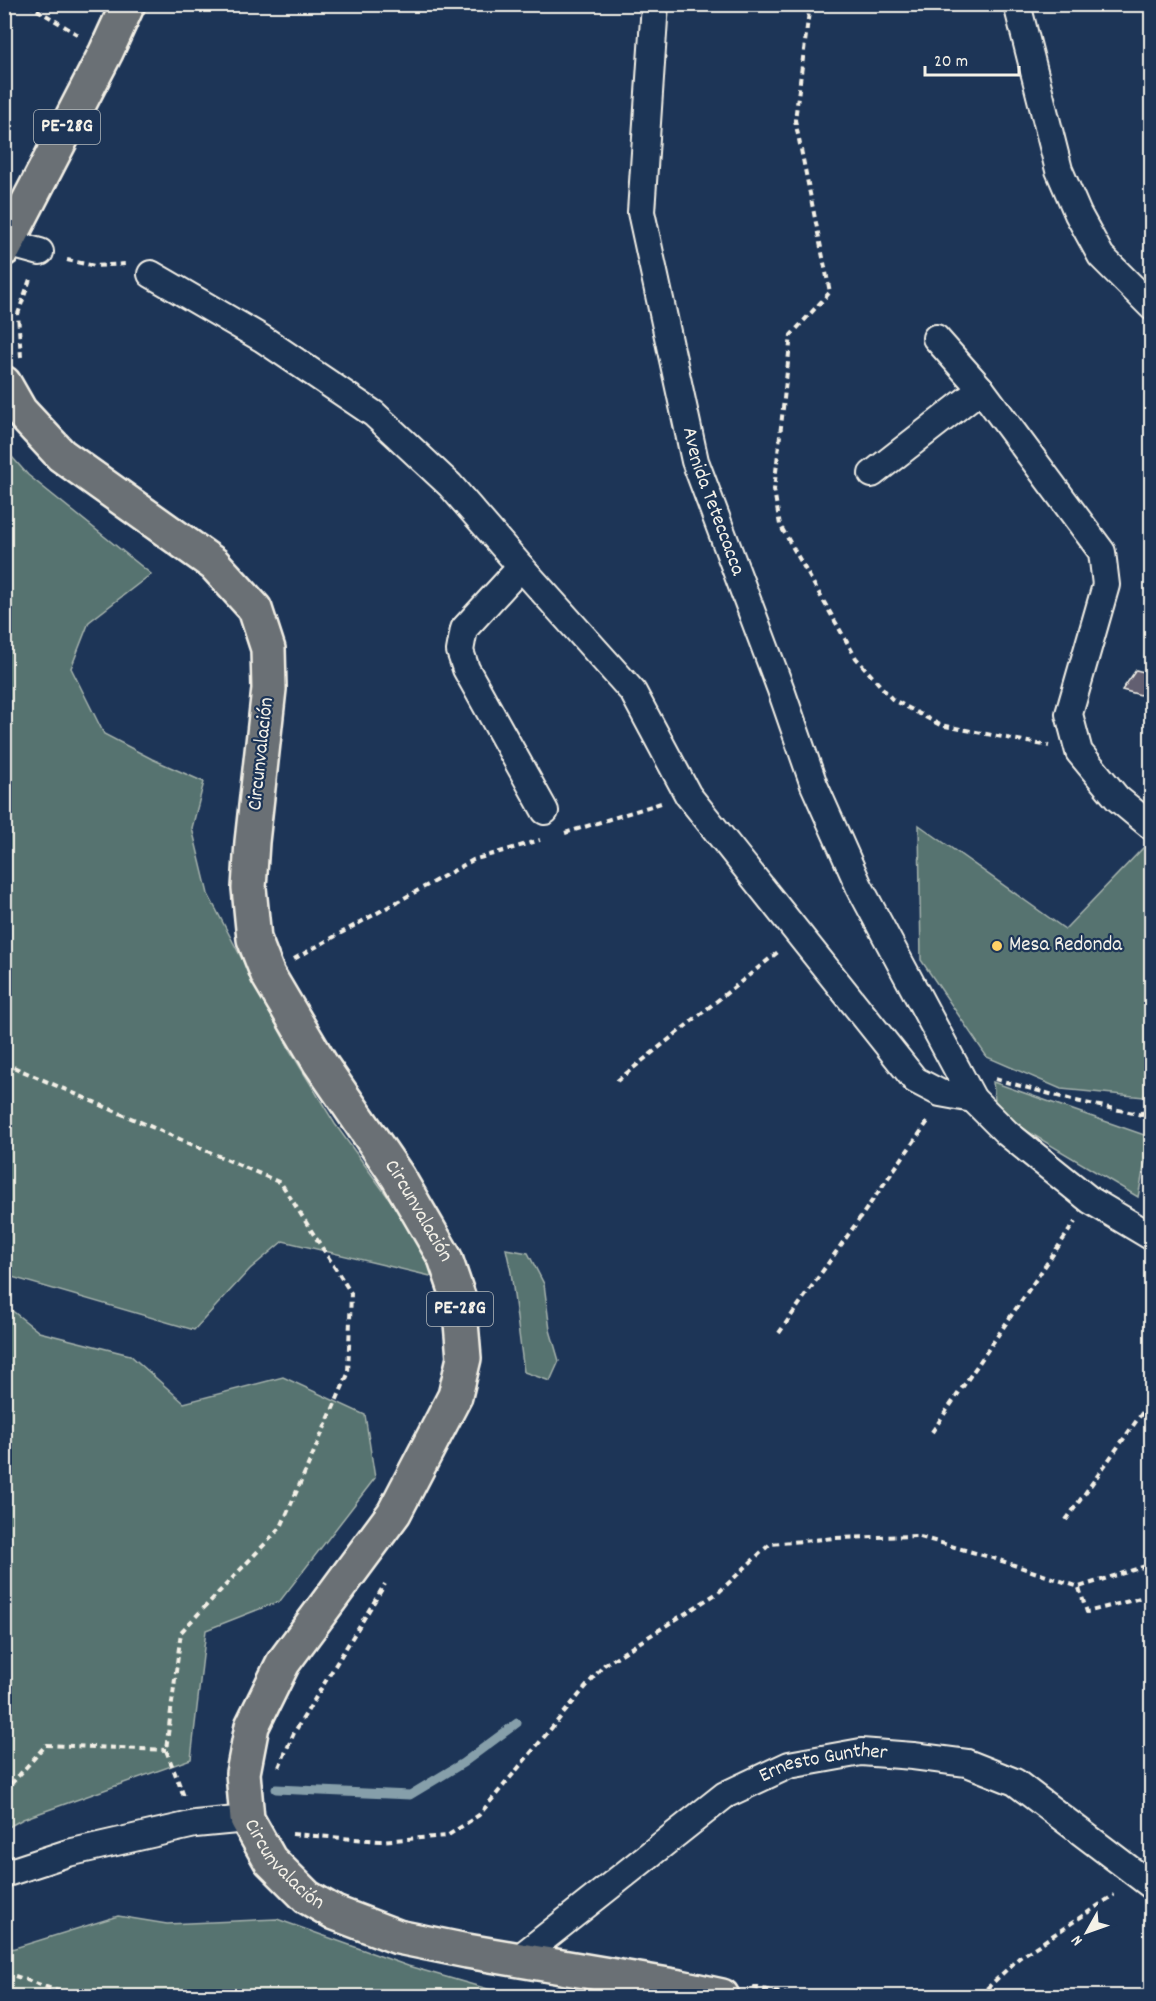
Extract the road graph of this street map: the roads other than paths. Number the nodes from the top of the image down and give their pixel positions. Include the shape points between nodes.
1 (128, 4) edge
2 (655, 4) edge
3 (1017, 4) edge
4 (6, 246) edge
5 (40, 252) road end
6 (151, 274) road end
7 (1152, 307) edge
8 (936, 338) dead end
9 (13, 372) edge
10 (981, 389) junction
11 (872, 474) dead end
12 (521, 567) junction
13 (545, 811) dead end
14 (1152, 827) edge
15 (973, 1099) junction
16 (1152, 1237) edge
17 (247, 1819) junction
18 (4, 1874) edge
19 (1152, 1886) edge
20 (518, 1959) junction
21 (736, 1991) edge

1 - 4 highway, PE-28G
2 - 15 street, Avenida Teteccacca via 641,212 695,461 814,785 859,886
3 - 7 street via 1059,170 1078,214 1101,256
4 - 5 street
6 - 12 street via 263,339 374,414 450,485
8 - 10 street
9 - 17 highway, Circunvalación / PE-28G via 20,411 61,455 214,564 255,609 268,649 269,688 249,888 254,939 268,975 320,1064 398,1177 445,1257 459,1299 464,1358 455,1396 394,1513 283,1663 257,1715 243,1773
10 - 11 street
10 - 14 street via 1102,552 1106,585 1070,714 1079,752 1117,798
12 - 13 street via 464,629 460,651 466,669
12 - 15 street via 633,692 688,795 915,1080 940,1093
15 - 16 street, Avenida Teteccacca via 1007,1133 1090,1200
17 - 18 street via 195,1824 68,1853
17 - 20 highway, Circunvalación / PE-28G via 270,1860 307,1897 335,1913 398,1937
19 - 20 street, Ernesto Gunther via 1015,1782 967,1763 861,1752 789,1765 725,1795
20 - 21 highway, Circunvalación / PE-28G via 680,1987

